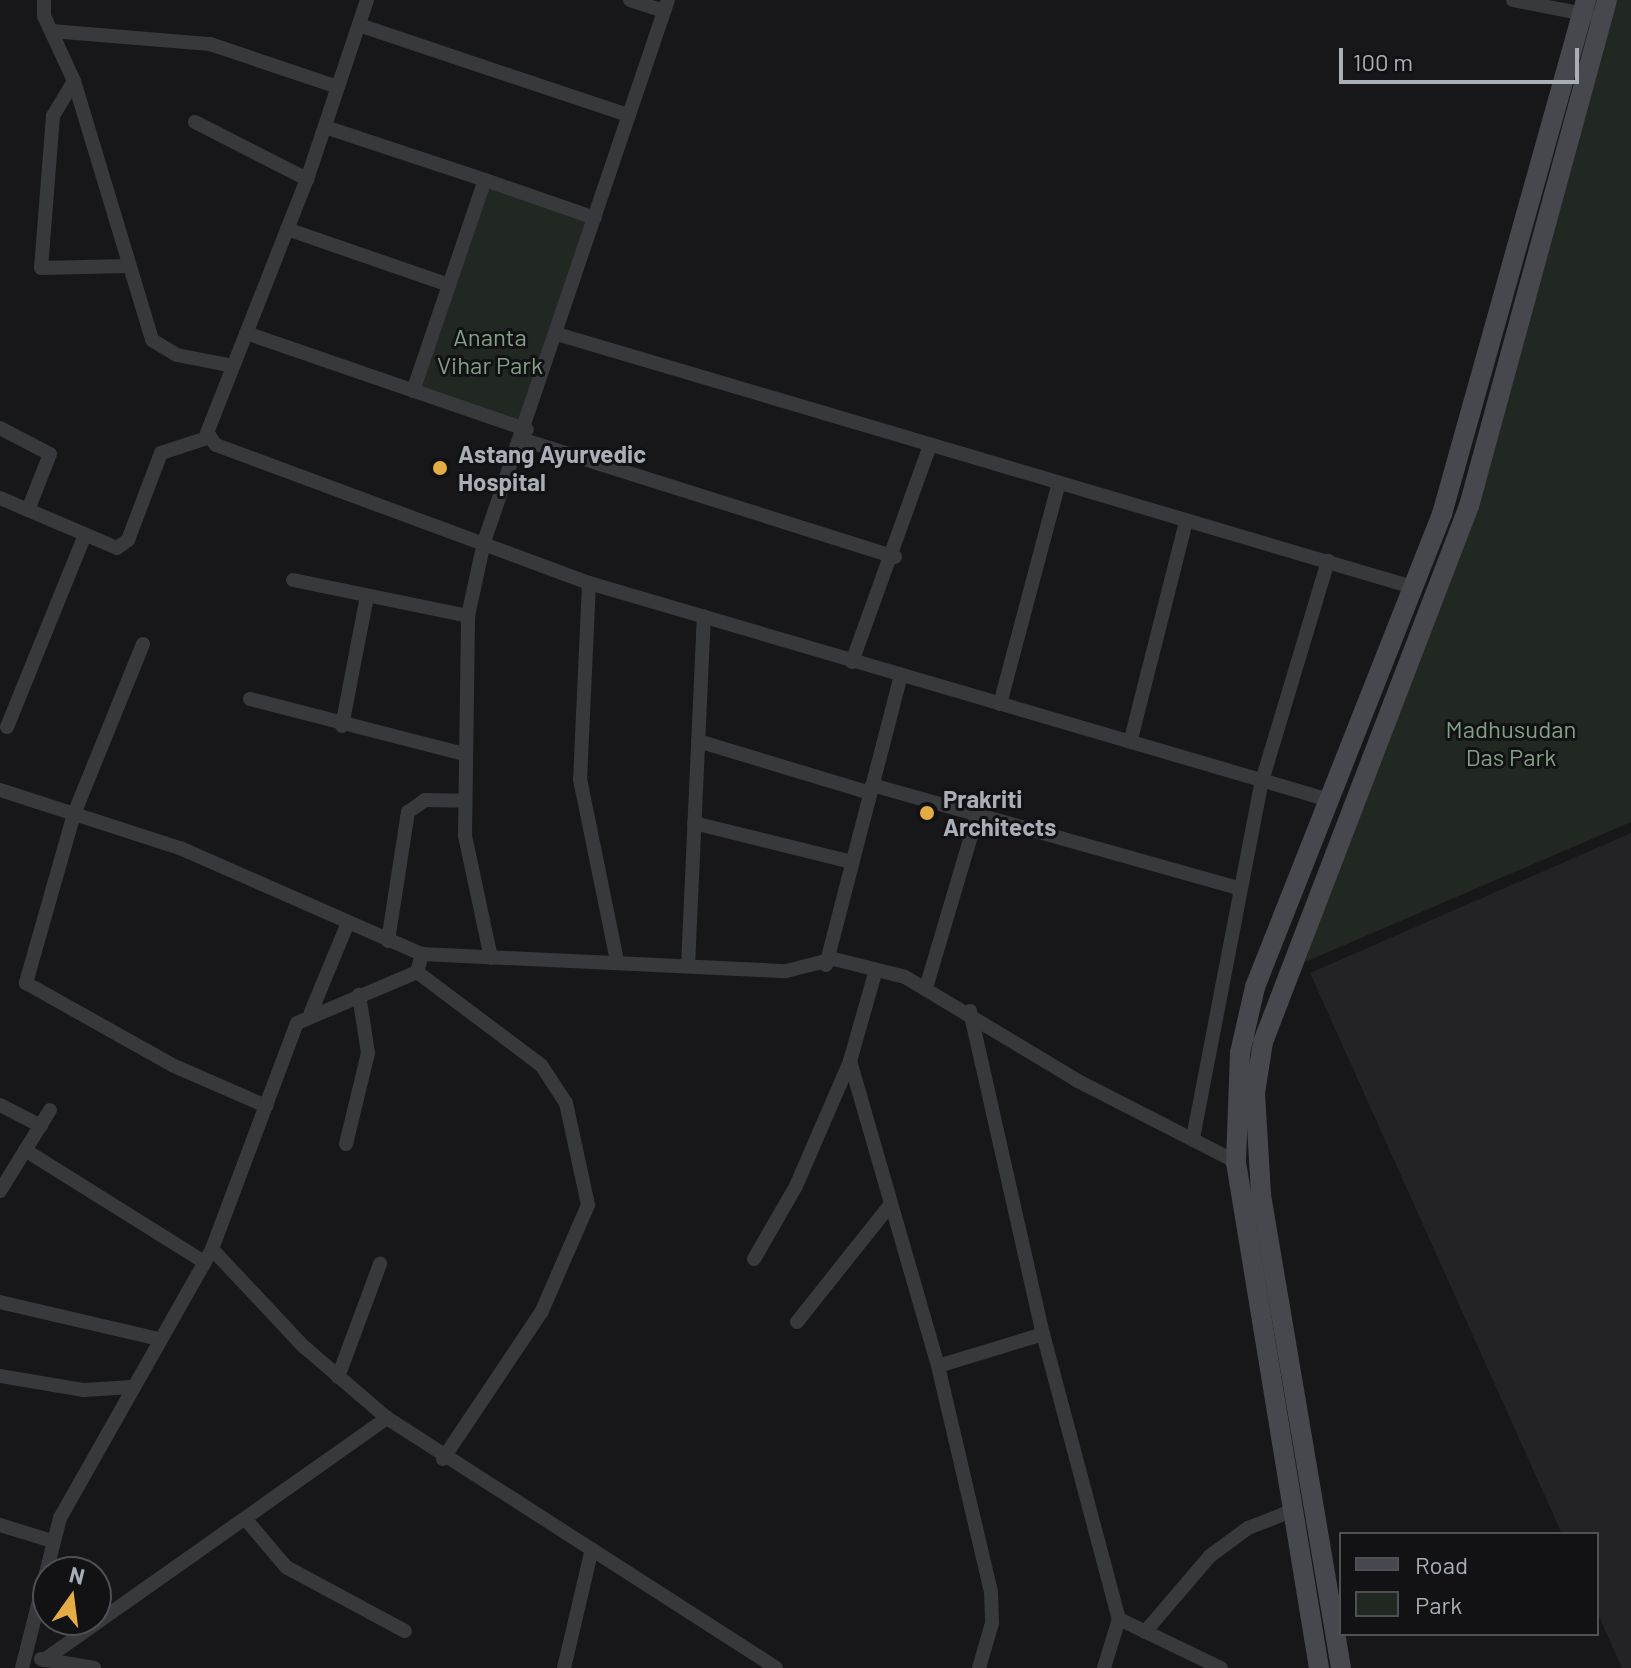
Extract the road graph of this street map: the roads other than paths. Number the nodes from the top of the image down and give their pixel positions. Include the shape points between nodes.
1 (44, 0) edge
2 (367, 0) edge
3 (630, 0) edge
4 (1513, 0) edge
5 (666, 5) edge
6 (1594, 8) edge
7 (359, 25) junction
8 (51, 31) junction
9 (74, 81) junction
10 (338, 87) junction
11 (628, 115) junction
12 (195, 122) dead end
13 (325, 127) junction
14 (307, 179) junction
15 (485, 180) junction
16 (595, 218) junction
17 (287, 229) junction
18 (126, 266) junction
19 (449, 285) junction
20 (246, 333) junction
21 (557, 334) junction
22 (233, 366) junction
23 (413, 391) junction
24 (0, 428) edge
25 (525, 435) junction
26 (210, 437) junction
27 (930, 445) junction
28 (1059, 483) junction
29 (0, 498) edge
30 (28, 510) junction
31 (1186, 521) junction
32 (85, 535) junction
33 (484, 542) junction
34 (895, 557) junction
35 (1328, 561) junction
36 (293, 580) dead end
37 (589, 583) junction
38 (1412, 587) junction
39 (367, 596) junction
40 (468, 616) junction
41 (704, 616) junction
42 (143, 644) dead end
43 (852, 662) junction
44 (901, 675) junction
45 (250, 699) dead end
46 (1000, 704) junction
47 (342, 726) junction
48 (7, 727) dead end
49 (1131, 739) junction
50 (698, 741) junction
51 (464, 754) junction
52 (1262, 781) junction
53 (871, 789) junction
54 (0, 790) edge
55 (1329, 800) junction
56 (464, 801) junction
57 (978, 813) junction
58 (74, 814) junction
59 (694, 823) junction
60 (852, 862) junction
61 (1241, 889) junction
62 (347, 925) junction
63 (388, 941) junction
64 (422, 954) junction
65 (491, 958) junction
66 (617, 961) junction
67 (826, 965) junction
68 (688, 966) junction
69 (876, 970) junction
70 (417, 972) junction
71 (926, 988) junction
72 (359, 995) junction
73 (970, 1011) junction
74 (311, 1012) junction
75 (850, 1061) junction
76 (0, 1105) edge
77 (266, 1106) junction
78 (50, 1110) dead end
79 (41, 1126) junction
80 (1193, 1138) junction
81 (346, 1144) dead end
82 (25, 1150) junction
83 (1236, 1162) junction
84 (0, 1191) edge
85 (891, 1204) junction
86 (208, 1255) junction
87 (754, 1259) dead end
88 (380, 1264) dead end
89 (0, 1302) edge
90 (797, 1322) dead end
91 (1043, 1334) junction
92 (159, 1339) junction
93 (938, 1366) junction
94 (0, 1376) edge
95 (338, 1377) junction
96 (132, 1387) junction
97 (387, 1418) junction
98 (443, 1459) junction
99 (1289, 1512) junction
100 (248, 1522) junction
101 (0, 1525) edge
102 (52, 1541) junction
103 (592, 1549) junction
104 (1119, 1619) junction
105 (405, 1631) dead end
106 (1145, 1632) junction
107 (44, 1660) junction
108 (23, 1662) edge
109 (94, 1668) edge
110 (564, 1668) edge
111 (776, 1668) edge
112 (979, 1668) edge
113 (1104, 1668) edge
114 (1221, 1668) edge
115 (1319, 1668) edge
116 (1341, 1668) edge

1 - 8 street
2 - 7 street
3 - 5 street
4 - 6 street
5 - 11 street
6 - 38 main road via 1464,445
6 - 116 main road via 1469,506 1263,1042 1255,1093 1261,1194
7 - 10 street
7 - 11 street
8 - 9 street
8 - 10 street via 210,44
9 - 18 street
9 - 18 street via 53,116 41,268
10 - 13 street
11 - 16 street
12 - 14 street
13 - 14 street
13 - 15 street
14 - 17 street
15 - 16 street
15 - 19 street
16 - 21 street
17 - 19 street
17 - 20 street
18 - 22 street via 152,340 177,355
19 - 23 street
20 - 22 street
20 - 23 street
21 - 25 street
21 - 27 street
22 - 26 street
23 - 25 street
24 - 30 street via 50,454
25 - 33 street
25 - 34 street
26 - 32 street via 161,453 128,540 117,548
26 - 33 street
27 - 28 street
27 - 34 street
28 - 31 street
28 - 46 street
29 - 30 street
30 - 32 street
31 - 35 street
31 - 49 street
32 - 48 street
33 - 37 street
33 - 40 street
34 - 43 street
35 - 38 street
35 - 52 street
36 - 39 street
37 - 41 street
37 - 66 street via 580,779
38 - 55 main road
39 - 40 street
39 - 47 street
40 - 51 street
41 - 43 street
41 - 50 street
42 - 58 street
43 - 44 street
44 - 46 street
44 - 53 street
45 - 47 street
46 - 49 street
47 - 51 street
49 - 52 street
50 - 53 street
50 - 59 street
51 - 56 street
52 - 55 street
52 - 61 street
53 - 57 street
53 - 60 street
54 - 58 street
55 - 83 main road via 1255,987 1240,1053
56 - 63 street via 425,800 408,812
56 - 65 street
57 - 61 street
57 - 71 street
58 - 62 street via 180,848
58 - 77 street via 26,983 172,1065
59 - 60 street
59 - 68 street
60 - 67 street
61 - 80 street
62 - 63 street
62 - 74 street
63 - 64 street
64 - 65 street
64 - 70 street
65 - 66 street
66 - 68 street
67 - 68 street via 786,971
67 - 69 street via 834,959
69 - 71 street
69 - 75 street
70 - 72 street
70 - 98 street via 541,1065 566,1103 588,1205 542,1311
71 - 73 street
72 - 74 street
72 - 81 street via 368,1053
73 - 80 street via 1078,1081
73 - 91 street
74 - 77 street via 297,1023
75 - 85 street
75 - 87 street via 796,1186
76 - 79 street
77 - 86 street
78 - 79 street
79 - 82 street
80 - 83 street
82 - 84 street
82 - 86 street
83 - 99 main road
85 - 90 street
85 - 93 street
86 - 92 street
86 - 95 street
88 - 95 street
89 - 92 street
91 - 93 street
91 - 104 street
92 - 96 street
93 - 112 street via 991,1592 992,1623
94 - 96 street via 72,1389
95 - 97 street
96 - 102 street
97 - 98 street
97 - 100 street
98 - 103 street
99 - 106 street via 1248,1528 1210,1556
99 - 115 main road
100 - 105 street via 286,1567
100 - 107 street
101 - 102 street
102 - 108 street
103 - 110 street
103 - 111 street
104 - 106 street
104 - 113 street
106 - 114 street
107 - 108 street
107 - 109 street

